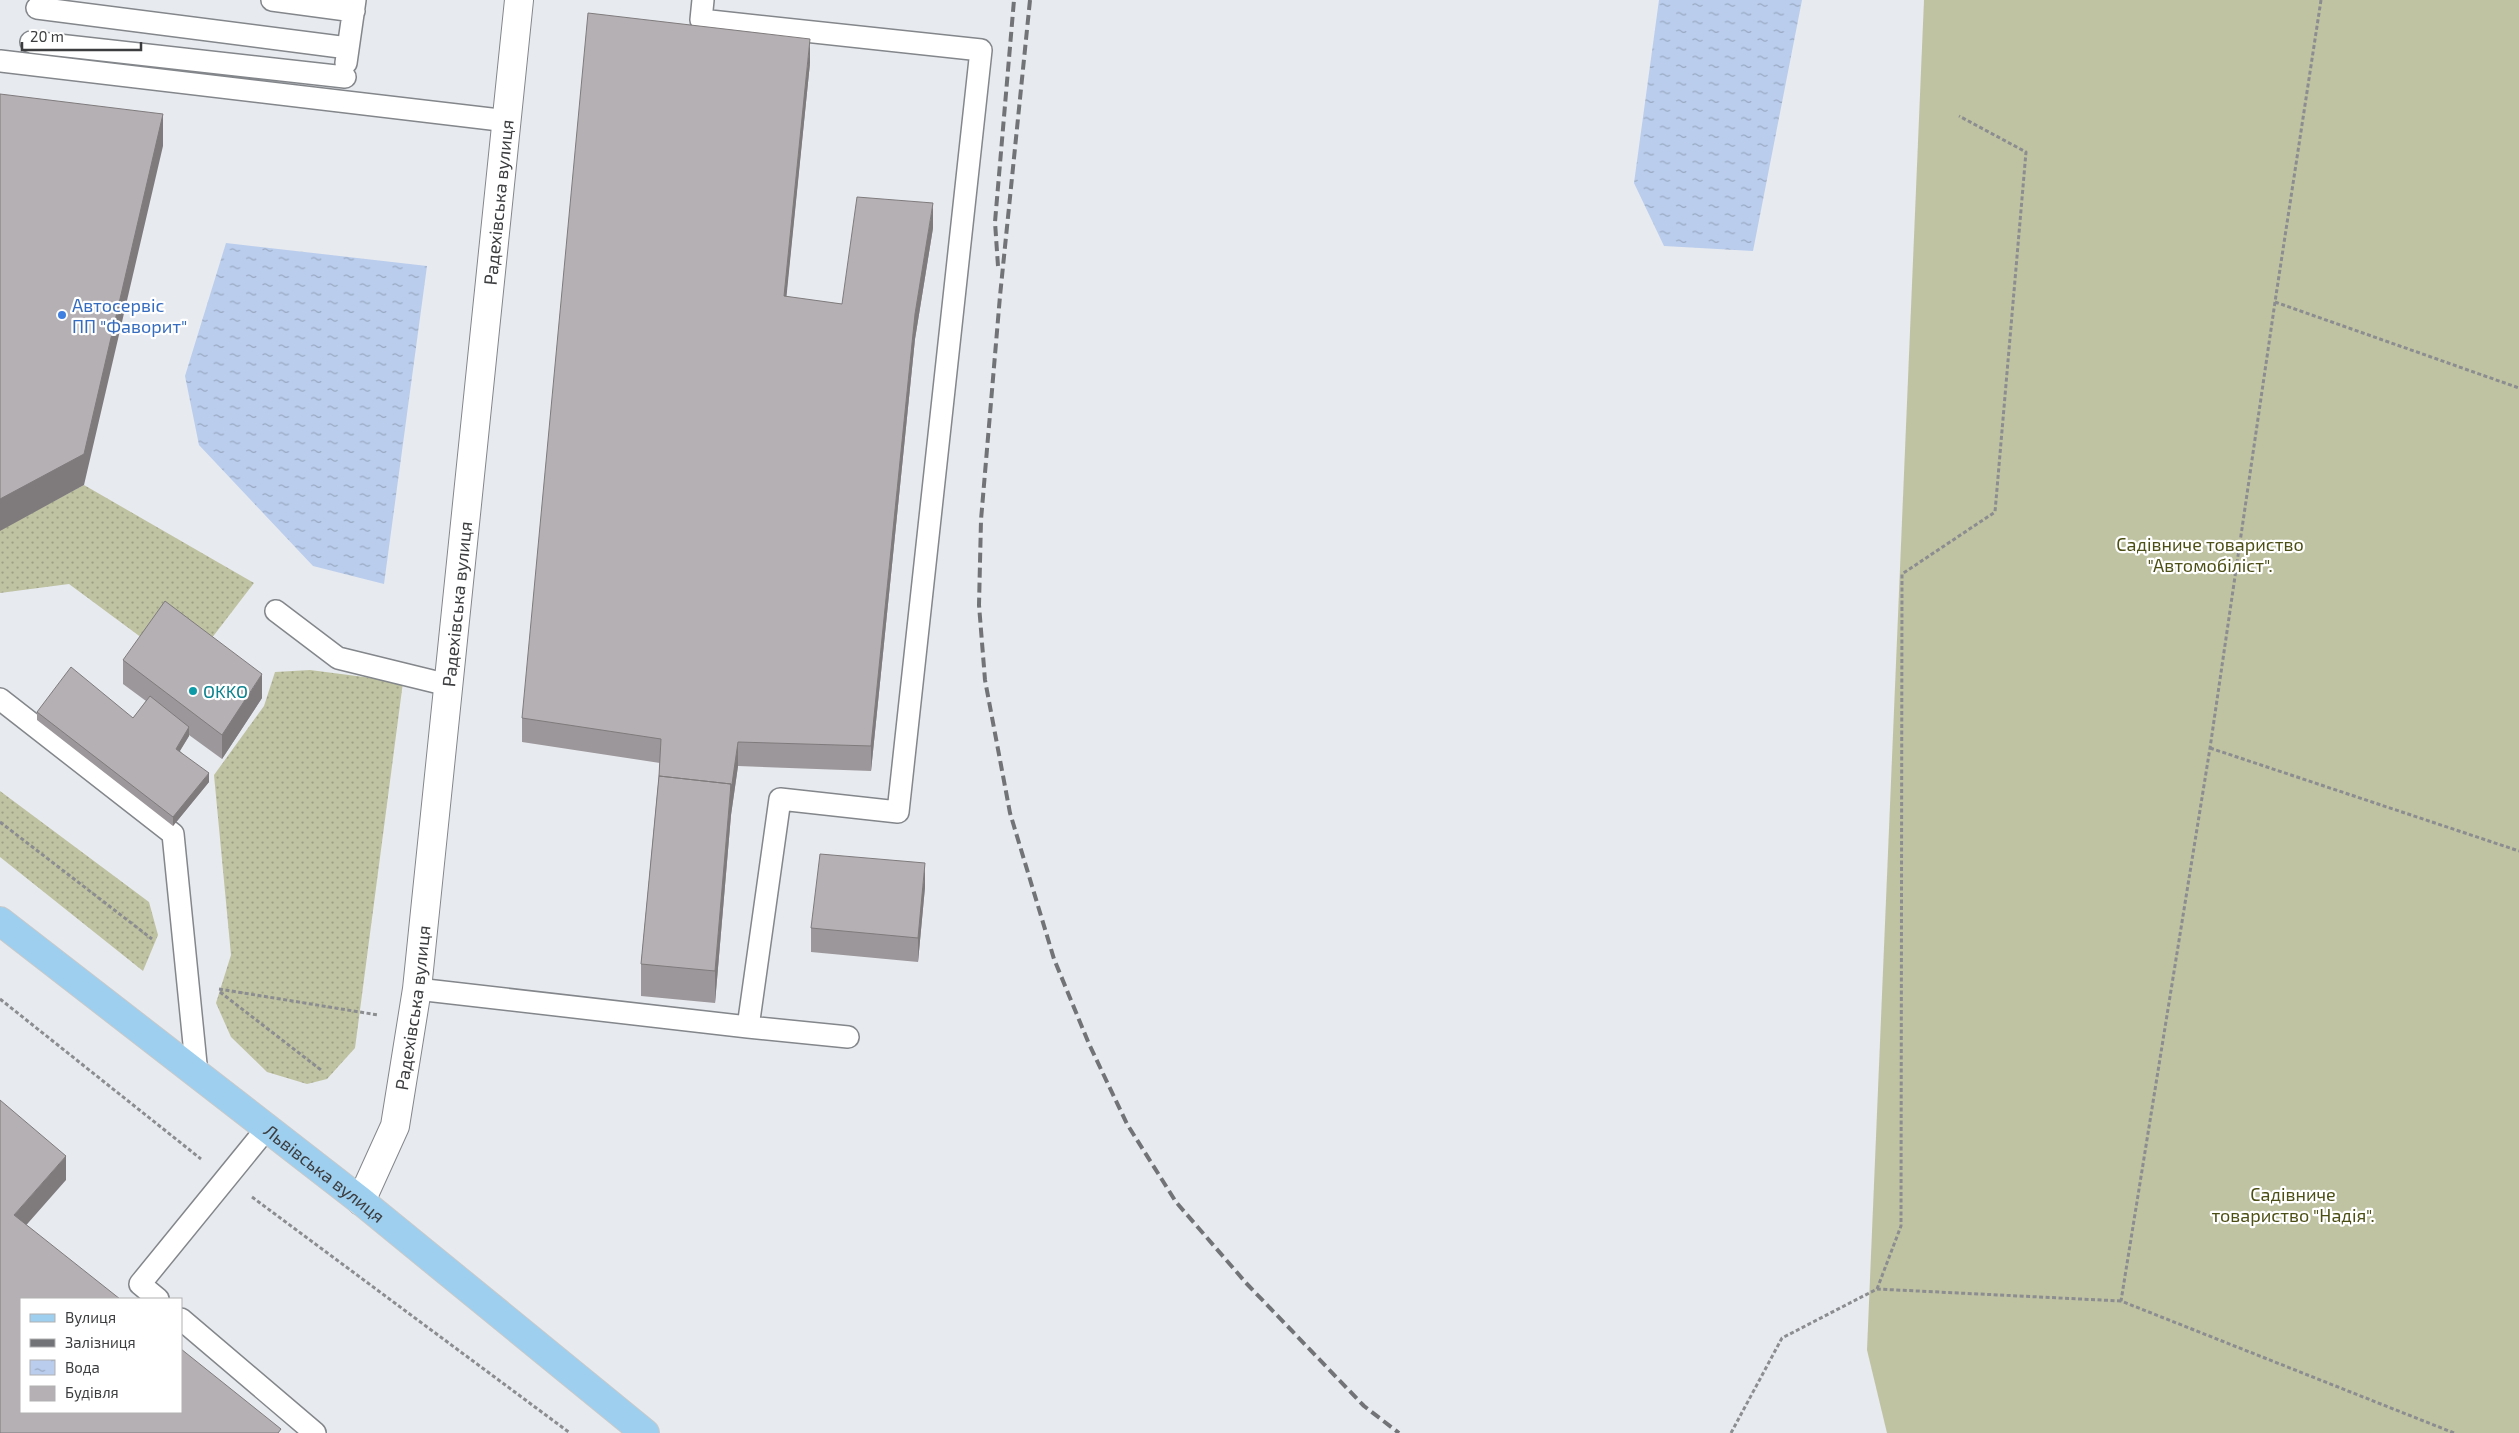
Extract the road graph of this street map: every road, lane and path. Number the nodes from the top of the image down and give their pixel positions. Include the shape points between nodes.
1 (272, 0) edge
2 (519, 0) edge
3 (703, 0) edge
4 (2321, 0) edge
5 (37, 4) edge
6 (354, 5) edge
7 (32, 42) junction
8 (348, 48) junction
9 (0, 61) edge
10 (28, 65) junction
11 (345, 77) junction
12 (341, 103) junction
13 (1959, 116) dead end
14 (508, 121) junction
15 (2275, 302) junction
16 (2519, 388) edge
17 (276, 610) dead end
18 (448, 685) junction
19 (0, 699) edge
20 (2210, 748) junction
21 (2519, 851) edge
22 (0, 921) edge
23 (216, 988) dead end
24 (417, 989) junction
25 (0, 999) edge
26 (748, 1027) junction
27 (848, 1036) dead end
28 (322, 1070) dead end
29 (197, 1074) junction
30 (267, 1128) junction
31 (226, 1178) junction
32 (361, 1201) junction
33 (1876, 1289) junction
34 (157, 1298) edge
35 (2121, 1301) junction
36 (182, 1320) edge
37 (315, 1433) edge
38 (570, 1433) edge
39 (645, 1433) edge
40 (1731, 1433) edge
41 (2454, 1433) edge

1 - 6 lane
2 - 14 street, Радехівська вулиця
3 - 26 lane via 701,20 981,50 898,812 780,799
4 - 15 path
5 - 7 lane
5 - 8 lane
6 - 8 lane
7 - 10 lane
7 - 11 lane
8 - 11 lane
9 - 10 lane
10 - 12 lane
11 - 12 lane
12 - 14 lane
13 - 33 path via 2026,152 1996,512 1902,574 1901,1226
14 - 18 street, Радехівська вулиця
15 - 16 path
15 - 20 path
17 - 18 lane via 338,658
18 - 24 street, Радехівська вулиця
19 - 29 lane via 172,834
20 - 21 path
20 - 35 path
22 - 29 main road, Львівська вулиця
23 - 28 path
24 - 26 lane
24 - 32 street, Радехівська вулиця via 395,1126
25 - 31 path
26 - 27 lane
29 - 30 main road, Львівська вулиця
30 - 31 lane
30 - 32 main road, Львівська вулиця
31 - 34 lane via 140,1284
31 - 38 path
32 - 39 main road, Львівська вулиця
33 - 35 path
33 - 40 path via 1782,1338
35 - 41 path
36 - 37 lane

